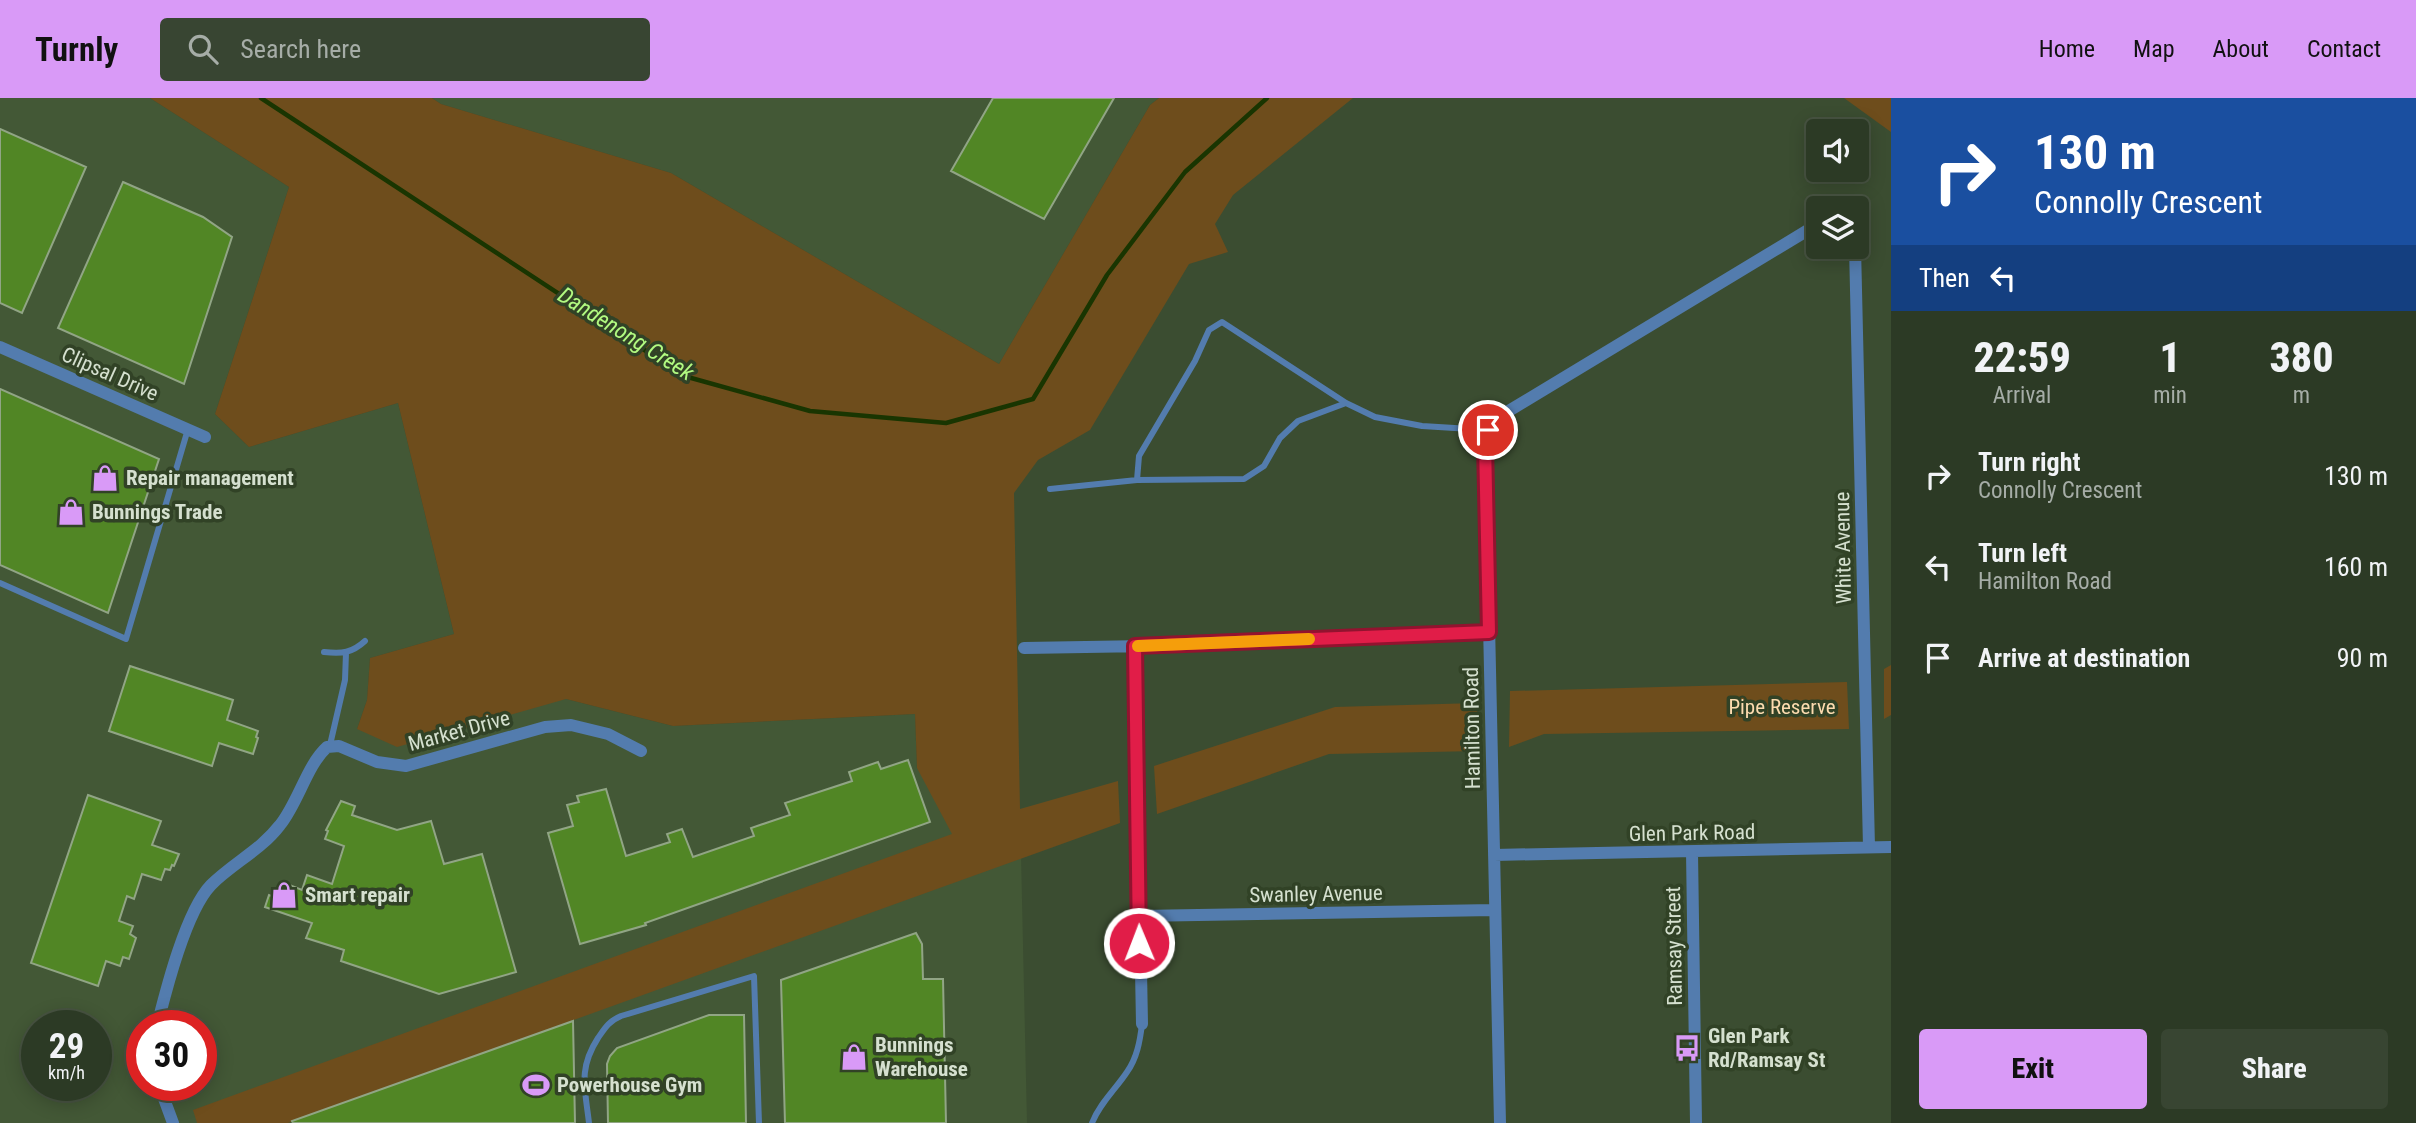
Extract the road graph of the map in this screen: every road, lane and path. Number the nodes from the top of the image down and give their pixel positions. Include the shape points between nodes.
1 (1806, 231) edge
2 (1855, 259) edge
3 (0, 347) edge
4 (1346, 403) junction
5 (188, 429) junction
6 (1488, 430) junction
7 (205, 437) dead end
8 (1138, 481) junction
9 (1050, 489) dead end
10 (0, 583) edge
11 (1489, 632) junction
12 (365, 641) dead end
13 (1135, 646) junction
14 (1024, 648) dead end
15 (324, 652) dead end
16 (346, 653) junction
17 (330, 745) junction
18 (641, 751) dead end
19 (1869, 847) junction
20 (1891, 847) edge
21 (1692, 852) junction
22 (1494, 855) junction
23 (1494, 909) junction
24 (1139, 916) junction
25 (162, 1010) edge
26 (1142, 1024) joint
27 (165, 1101) edge
28 (173, 1123) edge
29 (589, 1123) edge
30 (759, 1123) edge
31 (1092, 1123) edge
32 (1500, 1123) edge
33 (1696, 1123) edge

1 - 6 street via 1497,418
2 - 19 street, White Avenue
3 - 5 street, Clipsal Drive
4 - 6 lane via 1375,417 1422,426
4 - 8 lane via 1298,421 1280,438 1264,467 1244,479
4 - 8 lane via 1222,321 1209,330 1139,456
5 - 7 street, Clipsal Drive
5 - 10 lane via 127,639
6 - 11 street, Hamilton Road
8 - 9 lane
11 - 13 street
11 - 22 street, Hamilton Road
12 - 16 lane
13 - 14 street
13 - 24 street
15 - 16 lane
16 - 17 lane via 345,680
17 - 18 street, Market Drive via 377,762 406,766 545,727 571,725 608,734
17 - 25 street via 273,834 202,897 188,924
19 - 20 street, Glen Park Road
19 - 21 street, Glen Park Road
21 - 22 street, Glen Park Road
21 - 33 street, Ramsay Street
22 - 23 street, Hamilton Road
23 - 24 street, Swanley Avenue
23 - 32 street, Hamilton Road
24 - 26 street
26 - 31 lane via 1139,1048 1128,1071
27 - 28 street
29 - 30 lane via 585,1066 607,1024 754,976

